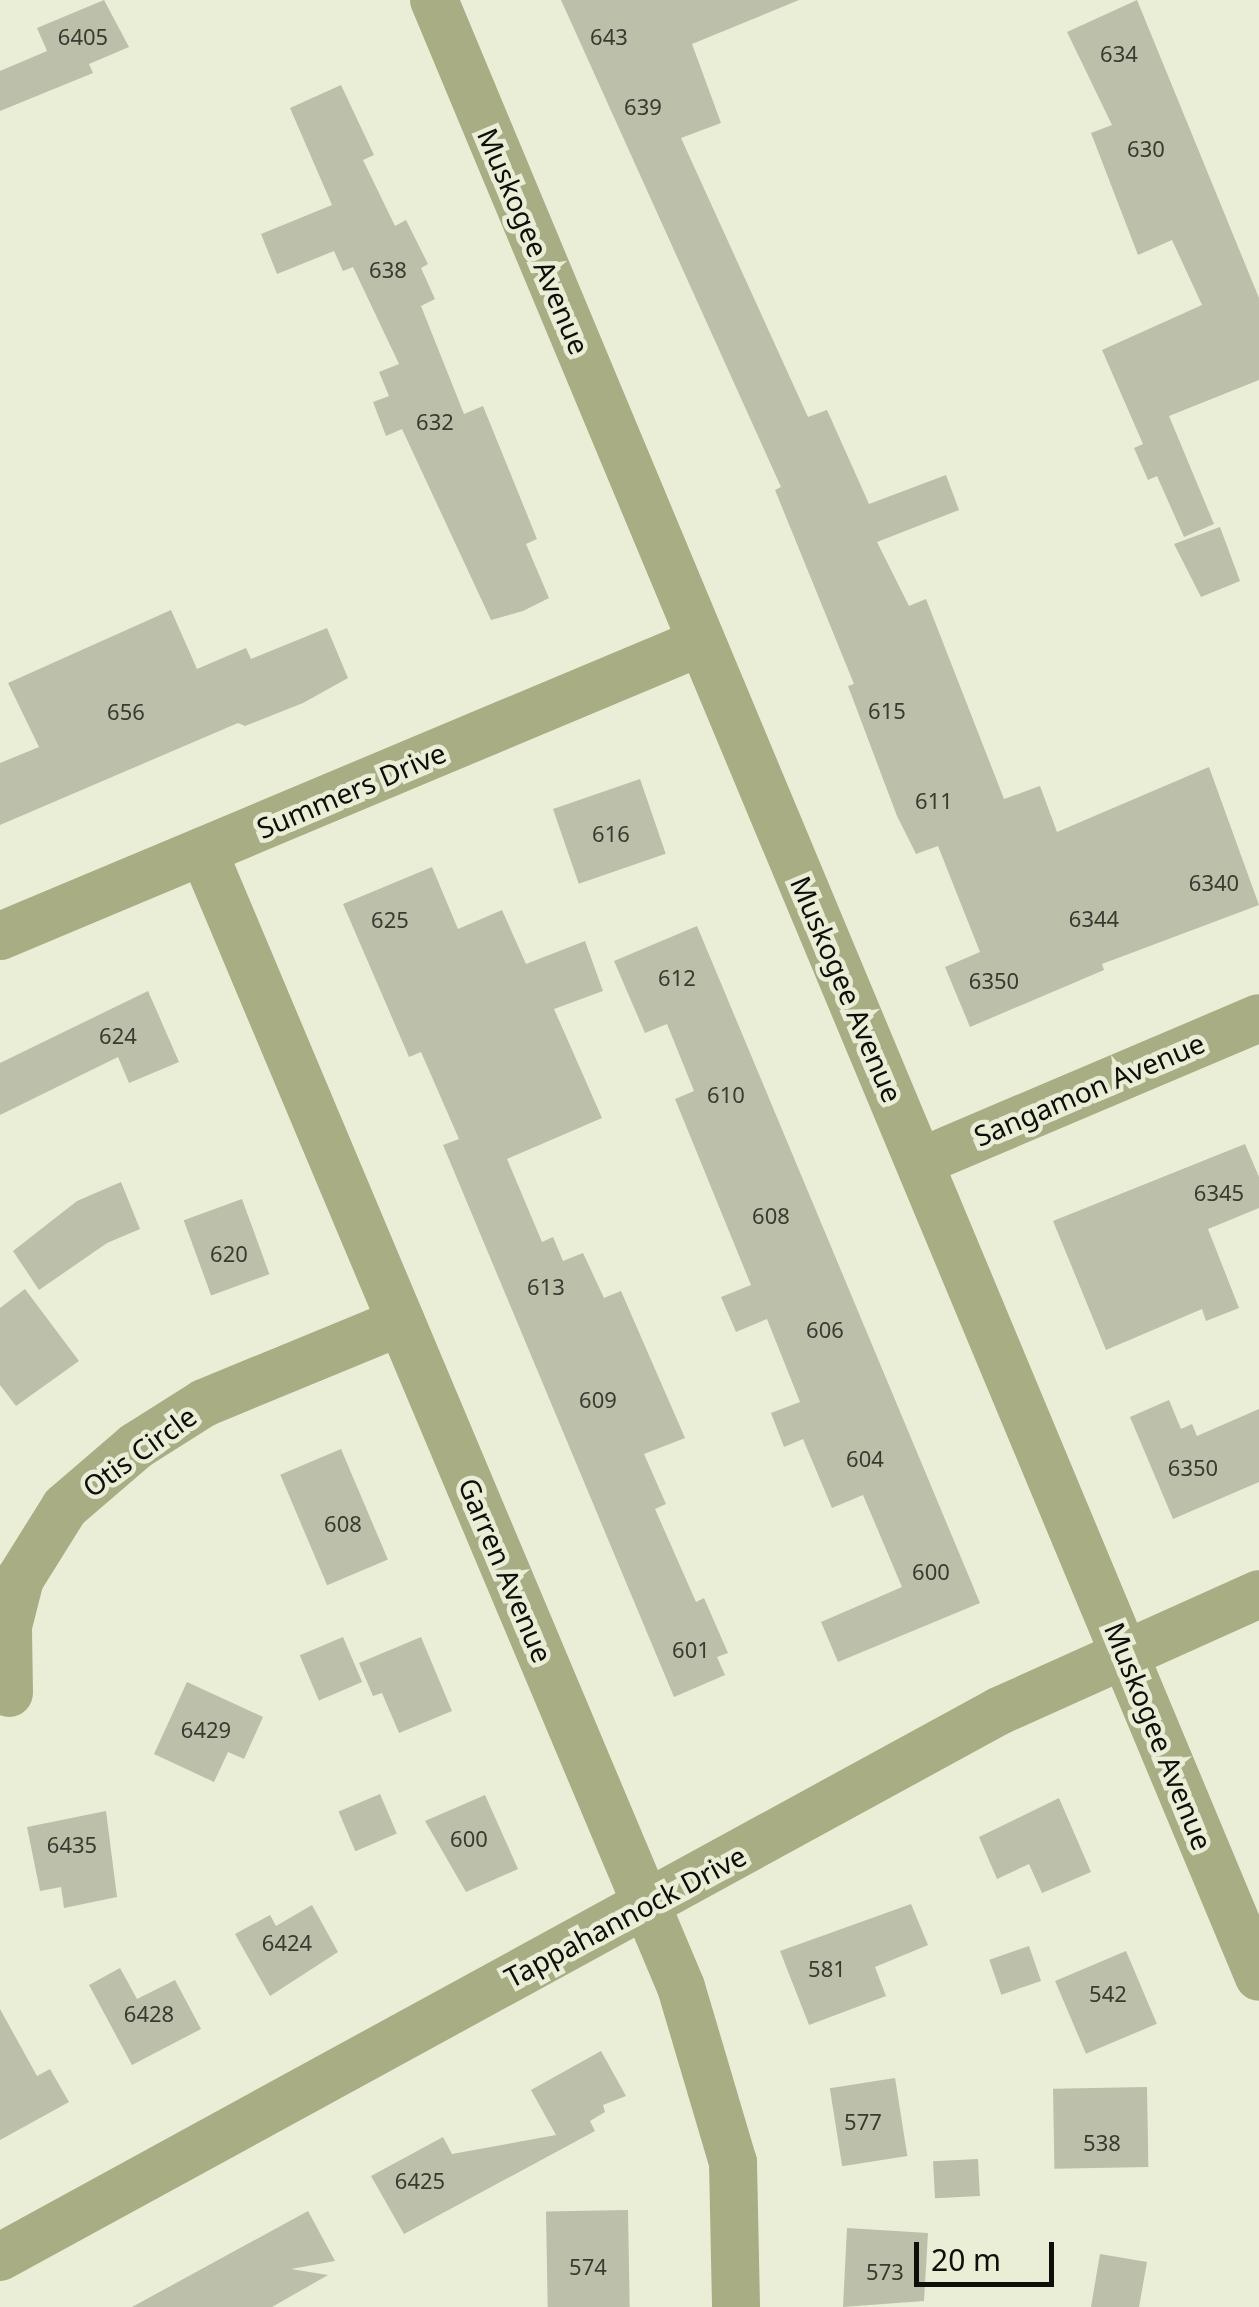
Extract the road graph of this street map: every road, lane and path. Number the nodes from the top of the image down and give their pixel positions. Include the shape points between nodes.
1 (434, 0) edge
2 (701, 642) junction
3 (204, 851) junction
4 (0, 936) edge
5 (1259, 1018) edge
6 (920, 1162) junction
7 (401, 1322) junction
8 (1259, 1594) edge
9 (1125, 1651) junction
10 (10, 1694) dead end
11 (648, 1907) junction
12 (1259, 1977) edge
13 (0, 2257) edge
14 (736, 2307) edge

1 - 2 street, Muskogee Avenue
2 - 3 street, Summers Drive
2 - 6 street, Muskogee Avenue
3 - 4 street, Summers Drive
3 - 7 street, Garren Avenue
5 - 6 street, Sangamon Avenue
6 - 9 street, Muskogee Avenue
7 - 10 street, Otis Circle via 204,1403 136,1446 65,1506 20,1580 8,1626
7 - 11 street, Garren Avenue
8 - 9 street, Tappahannock Drive
9 - 11 street, Tappahannock Drive via 999,1710
9 - 12 street, Muskogee Avenue
11 - 13 street, Tappahannock Drive
11 - 14 street, Garren Avenue via 721,2104 738,2232

